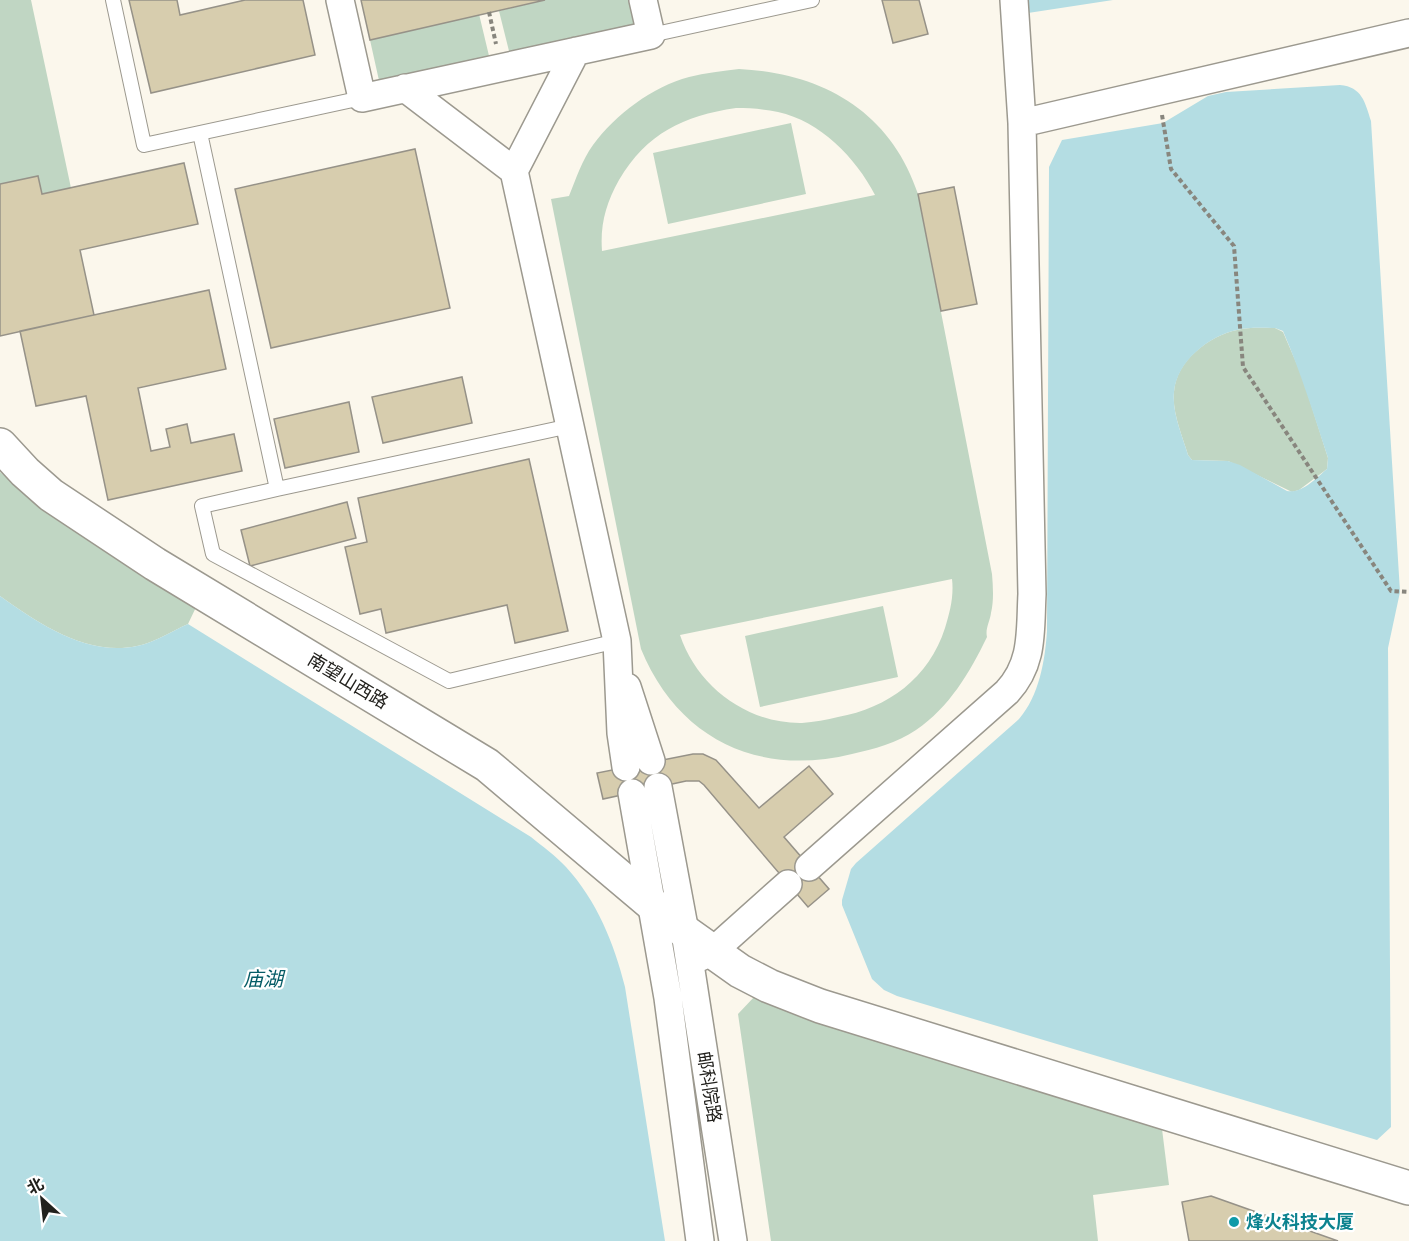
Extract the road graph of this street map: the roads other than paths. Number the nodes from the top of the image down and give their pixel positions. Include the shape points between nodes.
1 (113, 0) edge
2 (340, 0) edge
3 (643, 0) edge
4 (812, 0) edge
5 (1014, 0) edge
6 (1409, 33) edge
7 (651, 35) junction
8 (576, 51) junction
9 (405, 88) junction
10 (362, 98) junction
11 (1022, 123) junction
12 (200, 133) junction
13 (514, 171) junction
14 (570, 426) junction
15 (0, 445) edge
16 (276, 489) junction
17 (617, 652) junction
18 (642, 777) junction
19 (809, 867) dead end
20 (788, 884) dead end
21 (652, 903) junction
22 (696, 948) junction
23 (664, 973) junction
24 (1409, 1188) edge
25 (700, 1241) edge
26 (733, 1241) edge

1 - 12 lane via 144,145
2 - 10 street
3 - 7 street
4 - 7 lane
5 - 11 street
6 - 11 street
7 - 8 street
8 - 9 street
8 - 13 street
9 - 10 street
9 - 13 street
10 - 12 lane
11 - 19 street via 1032,594 1025,665 1007,692
12 - 16 lane
13 - 14 street
14 - 16 lane
14 - 17 street
15 - 21 street, 南望山西路 via 51,495 155,564 487,765
16 - 17 lane via 202,506 213,554 448,681
17 - 18 street via 641,725
18 - 21 street
18 - 22 street, 邮科院路
20 - 22 street
21 - 22 street, 南望山西路
21 - 23 street
22 - 23 street
22 - 24 street, 南望山西路 via 769,986 820,1006
22 - 26 street, 邮科院路
23 - 25 street

